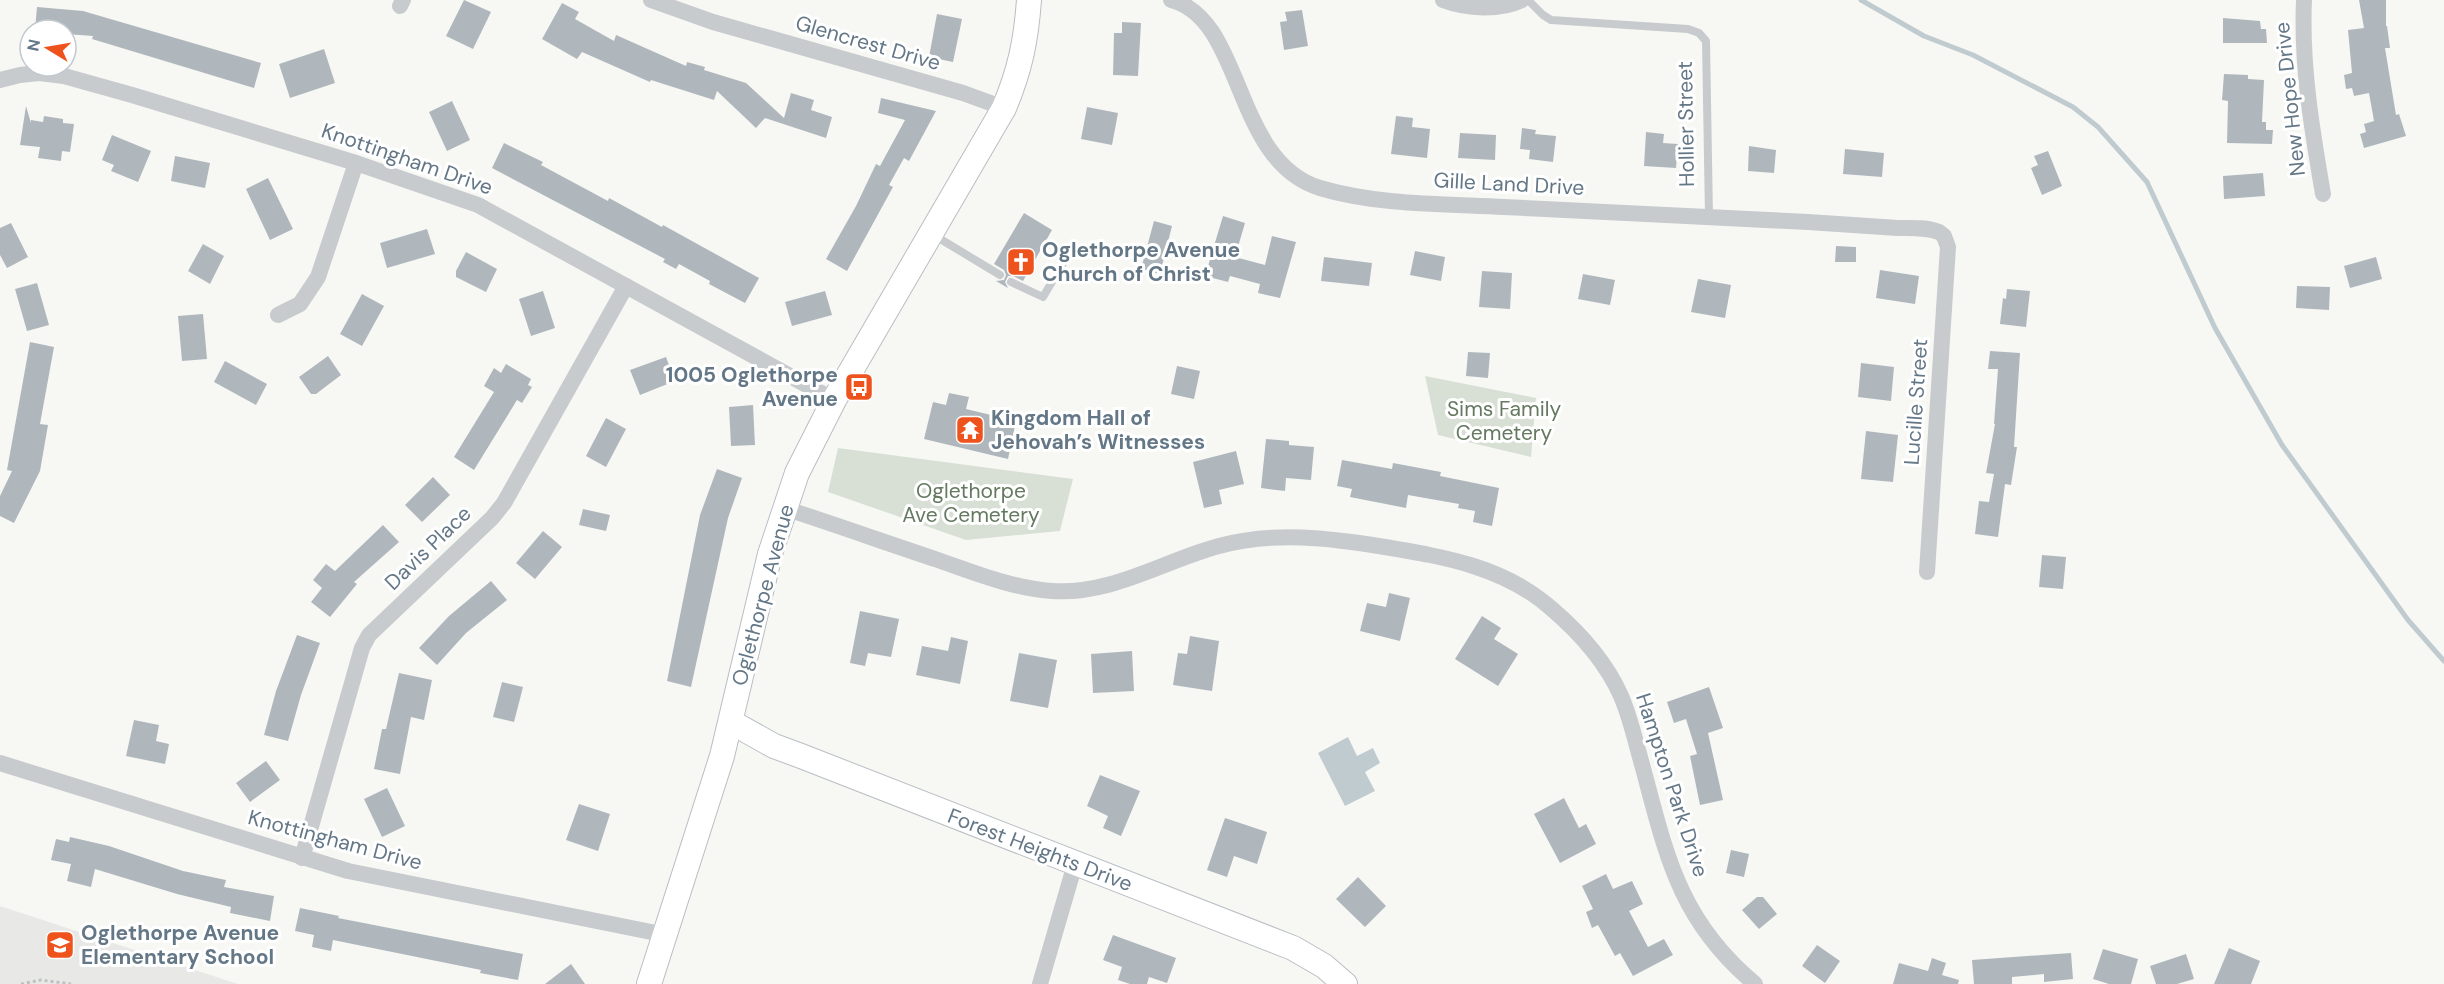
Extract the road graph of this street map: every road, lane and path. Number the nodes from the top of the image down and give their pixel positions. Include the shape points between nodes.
1 (651, 0) edge
2 (1029, 0) edge
3 (1443, 0) edge
4 (1522, 0) edge
5 (1528, 0) edge
6 (2304, 0) edge
7 (1181, 2) edge
8 (0, 80) edge
9 (1004, 108) junction
10 (356, 163) junction
11 (2324, 194) dead end
12 (1709, 217) junction
13 (932, 234) junction
14 (1944, 236) joint
15 (1072, 248) dead end
16 (999, 275) dead end
17 (1011, 282) dead end
18 (626, 286) junction
19 (278, 315) dead end
20 (834, 400) junction
21 (784, 508) junction
22 (1927, 573) dead end
23 (731, 723) junction
24 (0, 763) edge
25 (302, 858) junction
26 (1075, 864) junction
27 (666, 935) junction
28 (21, 984) edge
29 (71, 984) edge
30 (649, 984) edge
31 (1040, 984) edge
32 (1345, 984) edge
33 (1755, 984) edge

1 - 9 street, Glencrest Drive via 706,20
2 - 9 main road, Oglethorpe Avenue via 1024,52
3 - 4 street via 1493,8
5 - 12 lane, Hollier Street via 1547,18 1688,29 1706,41
6 - 11 street, New Hope Drive via 2312,132
7 - 12 street, Gille Land Drive via 1210,27 1254,123 1272,152 1306,183 1360,197 1430,203
8 - 10 street, Knottingham Drive via 29,74 64,76
9 - 13 main road, Oglethorpe Avenue
10 - 18 street, Knottingham Drive via 478,205
10 - 19 street via 318,277 300,304
12 - 14 street, Gille Land Drive via 1933,230
13 - 16 lane
13 - 20 main road, Oglethorpe Avenue
14 - 22 street, Lucille Street via 1948,247
15 - 17 lane via 1043,297
18 - 20 street, Knottingham Drive
18 - 25 street, Davis Place via 504,503 369,635
20 - 21 main road, Oglethorpe Avenue
21 - 23 main road, Oglethorpe Avenue
21 - 33 street, Hampton Park Drive via 1000,581 1053,591 1108,586 1217,546 1276,537 1353,542 1455,560 1493,572 1550,606 1592,649 1611,677 1632,726 1664,848 1683,895 1700,926
23 - 26 main road, Forest Heights Drive via 774,746
23 - 27 main road, Oglethorpe Avenue
24 - 25 street, Knottingham Drive
25 - 27 street, Knottingham Drive via 386,880
26 - 31 street
26 - 32 main road, Forest Heights Drive via 1293,948
27 - 30 main road, Oglethorpe Avenue
28 - 29 path via 42,980

